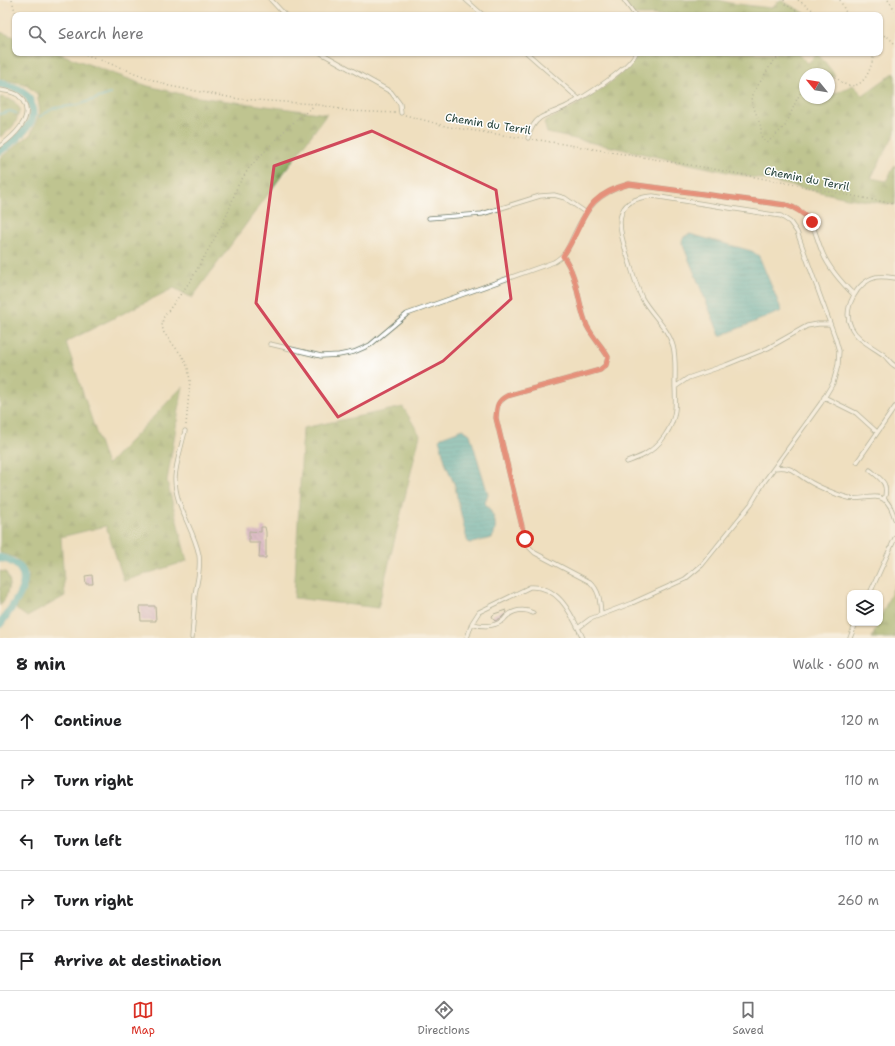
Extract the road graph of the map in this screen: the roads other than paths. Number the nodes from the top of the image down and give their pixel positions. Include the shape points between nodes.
1 (271, 0) edge
2 (466, 0) edge
3 (624, 0) edge
4 (282, 12) edge
5 (480, 12) edge
6 (633, 12) edge
7 (326, 56) edge
8 (530, 56) edge
9 (633, 56) edge
10 (0, 90) edge
11 (579, 99) junction
12 (401, 113) road end
13 (528, 138) road end
14 (0, 146) edge
15 (585, 212) junction
16 (429, 218) dead end
17 (563, 256) junction
18 (895, 278) edge
19 (854, 295) junction
20 (830, 324) junction
21 (270, 344) dead end
22 (895, 366) edge
23 (675, 387) junction
24 (824, 397) junction
25 (895, 407) edge
26 (185, 431) road end
27 (878, 432) junction
28 (626, 462) dead end
29 (857, 462) dead end
30 (774, 468) junction
31 (870, 470) dead end
32 (884, 500) junction
33 (895, 519) edge
34 (895, 538) edge
35 (871, 590) edge
36 (533, 612) dead end
37 (601, 614) junction
38 (472, 623) junction
39 (855, 626) edge
40 (578, 628) junction
41 (192, 638) edge
42 (467, 638) edge
43 (583, 638) edge
44 (850, 638) edge

1 - 4 lane
2 - 5 lane
3 - 6 lane
7 - 12 lane via 391,92 400,104
8 - 11 lane
9 - 11 lane via 625,66
10 - 14 lane via 16,94 24,101 28,110 19,129
11 - 13 lane via 540,118 530,130
15 - 16 lane via 565,198 554,195 540,196 482,214
15 - 17 lane
15 - 19 lane via 597,199 614,188 629,184 796,208 812,222 822,253 830,267
17 - 21 lane via 554,262 407,314 370,345 354,352 321,356
17 - 37 lane via 573,274 587,326 594,340 608,357 606,365 600,370 507,396 500,400 496,418 529,547 535,553 596,587 600,596
18 - 19 lane via 876,277 864,284
19 - 22 lane via 848,316 851,326 859,338
20 - 23 lane via 807,326 768,348 688,378
20 - 23 lane via 797,232 790,222 781,216 654,196 640,197 630,202 623,211 619,224 621,237 642,299 665,330 673,346
20 - 24 lane via 839,351 838,365
23 - 28 lane via 673,422 666,434 653,449
24 - 27 lane via 856,413
24 - 30 lane
25 - 27 lane
26 - 41 lane via 175,478 182,507 199,554 200,570 195,594
27 - 29 lane
30 - 32 lane via 784,466 812,483 849,498 875,497
30 - 37 lane via 751,504 702,565 685,579
31 - 32 lane via 886,486
32 - 33 lane via 890,505
34 - 35 lane
36 - 38 lane via 521,610 508,615 503,621 486,626
37 - 40 lane
38 - 40 lane via 479,612 530,587 538,587 558,597 569,610
38 - 42 lane
39 - 44 lane
40 - 43 lane

